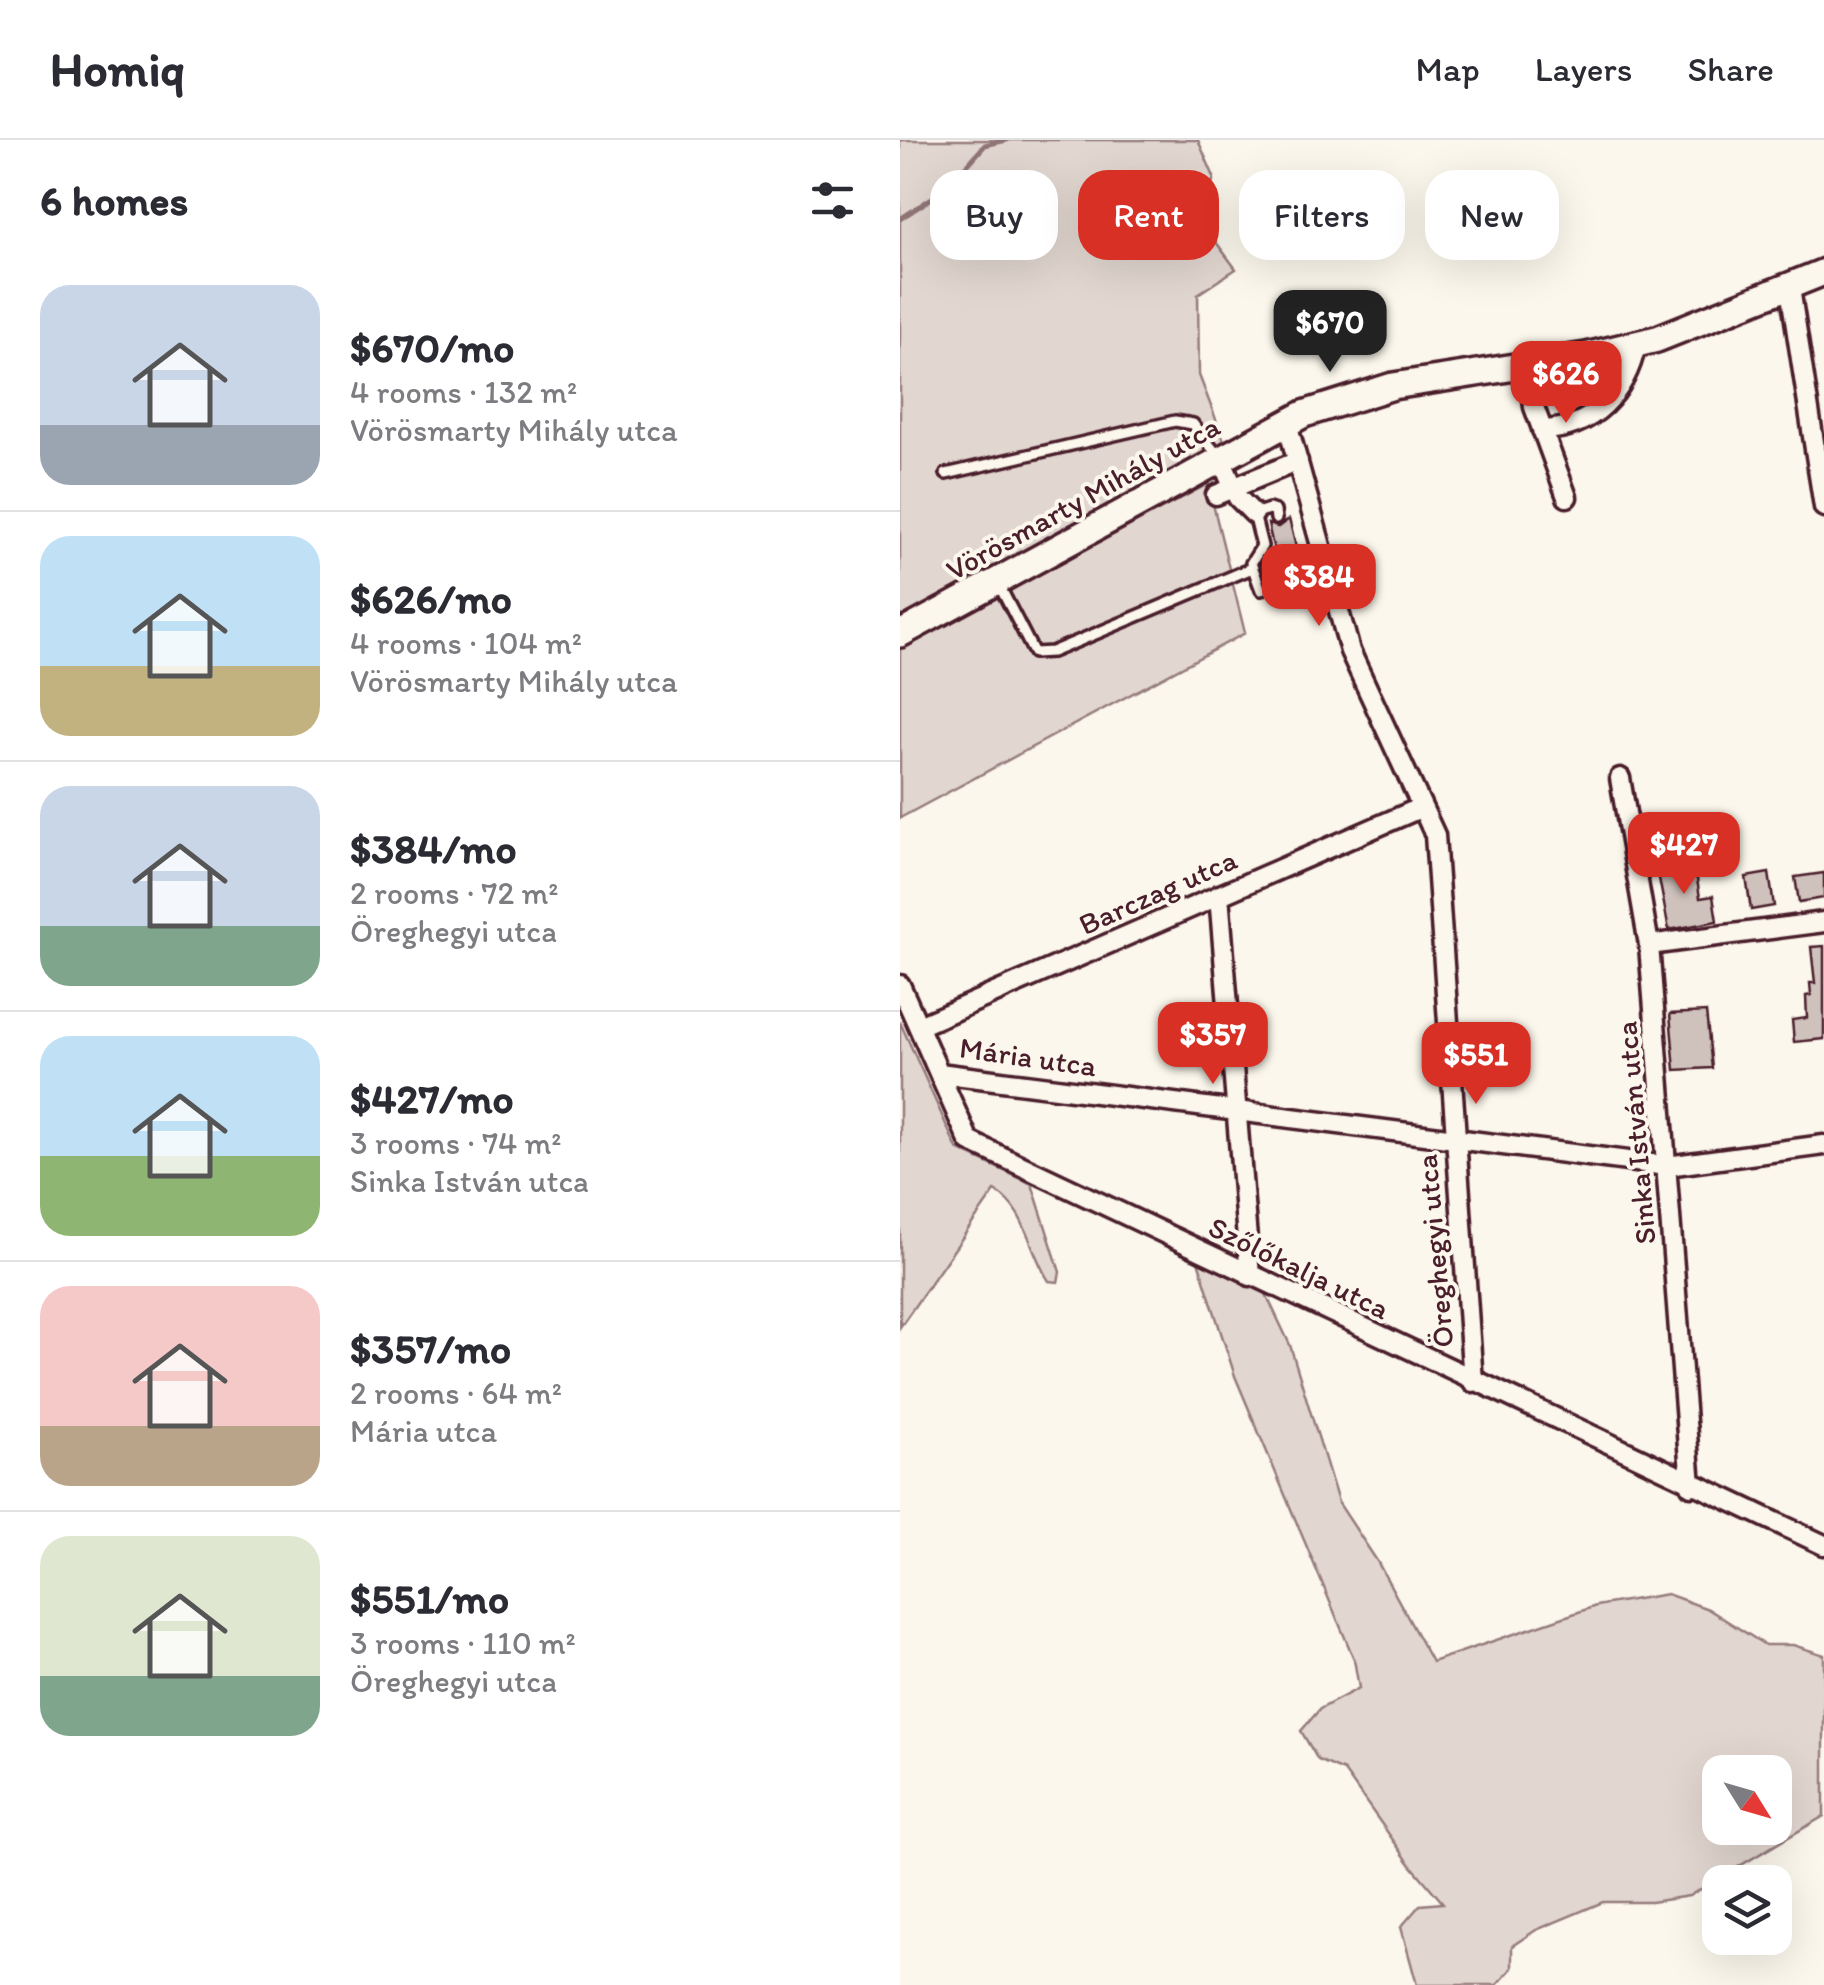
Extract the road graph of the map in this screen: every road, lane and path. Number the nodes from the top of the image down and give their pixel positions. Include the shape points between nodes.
1 (1824, 272) edge
2 (1790, 288) junction
3 (1636, 345) junction
4 (1530, 364) junction
5 (1286, 423) junction
6 (1542, 430) junction
7 (1221, 460) junction
8 (1298, 461) junction
9 (946, 474) dead end
10 (1236, 488) junction
11 (1216, 495) dead end
12 (1567, 497) dead end
13 (1824, 507) edge
14 (1254, 514) junction
15 (1276, 518) dead end
16 (1252, 568) junction
17 (998, 582) junction
18 (1261, 590) dead end
19 (900, 634) edge
20 (1620, 778) dead end
21 (1420, 808) junction
22 (1219, 896) junction
23 (1824, 922) edge
24 (1649, 945) junction
25 (900, 986) edge
26 (919, 1026) junction
27 (939, 1073) junction
28 (1239, 1113) junction
29 (1454, 1142) junction
30 (1824, 1145) edge
31 (1667, 1166) junction
32 (1250, 1276) junction
33 (1473, 1382) junction
34 (1691, 1486) junction
35 (1824, 1546) edge

1 - 2 main road, Vörösmarty Mihály utca
2 - 3 main road, Vörösmarty Mihály utca
2 - 13 street
3 - 4 main road, Vörösmarty Mihály utca
3 - 6 street via 1630,375 1605,405 1580,424
4 - 5 main road, Vörösmarty Mihály utca via 1355,396
4 - 6 street
5 - 7 main road, Vörösmarty Mihály utca
5 - 8 street, Öreghegyi utca
6 - 12 street
7 - 9 lane via 1202,431 1184,420
7 - 10 street
7 - 17 main road, Vörösmarty Mihály utca
8 - 10 street
8 - 21 street, Öreghegyi utca via 1350,651
10 - 11 street
10 - 14 street
14 - 15 lane via 1269,509
14 - 16 lane via 1262,546
16 - 17 lane via 1052,652 1034,653
16 - 18 lane
17 - 19 main road, Vörösmarty Mihály utca
20 - 24 street, Sinka István utca
21 - 22 street, Barczag utca
21 - 29 street, Öreghegyi utca via 1435,835
22 - 26 street, Barczag utca
22 - 28 street
23 - 24 street
24 - 31 street, Sinka István utca
25 - 26 street
26 - 27 street
27 - 28 street, Mária utca
27 - 32 street, Szőlőkalja utca via 968,1141
28 - 29 street, Mária utca
28 - 32 street
29 - 31 street, Mária utca
29 - 33 street, Öreghegyi utca
30 - 31 street, Mária utca
31 - 34 street, Sinka István utca
32 - 33 street, Szőlőkalja utca
33 - 34 street, Szőlőkalja utca
34 - 35 street, Szőlőkalja utca

